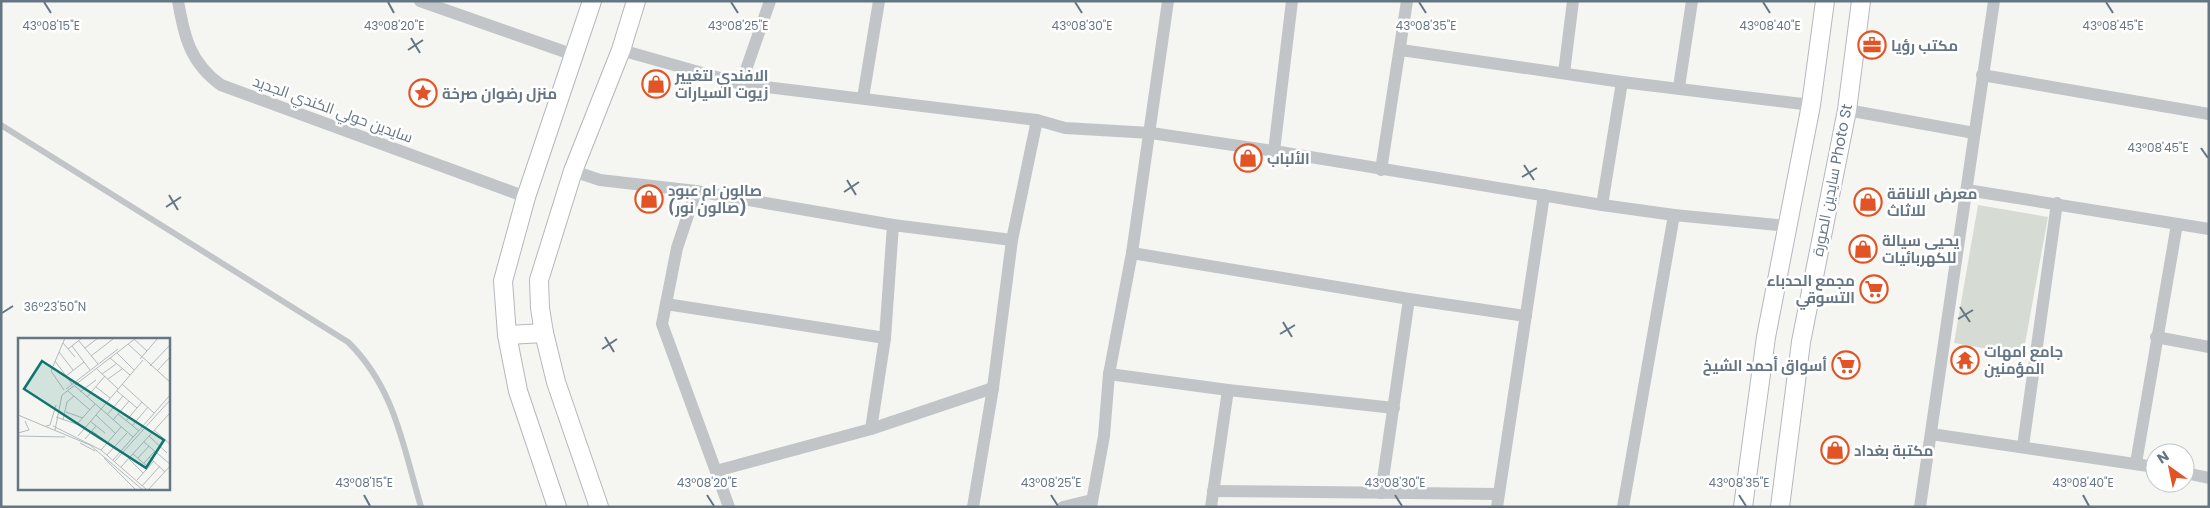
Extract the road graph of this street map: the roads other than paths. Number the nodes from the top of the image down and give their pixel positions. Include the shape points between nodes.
1 (178, 1) edge
2 (592, 1) edge
3 (636, 1) edge
4 (770, 1) edge
5 (879, 1) edge
6 (1168, 1) edge
7 (1292, 1) edge
8 (1407, 1) edge
9 (1573, 1) edge
10 (1692, 1) edge
11 (1825, 1) edge
12 (1861, 1) edge
13 (1994, 1) edge
14 (424, 2) edge
15 (621, 50) junction
16 (1401, 50) junction
17 (574, 55) junction
18 (1564, 73) junction
19 (1982, 75) junction
20 (1622, 82) junction
21 (741, 84) junction
22 (1679, 87) junction
23 (863, 98) junction
24 (1811, 105) junction
25 (1847, 110) junction
26 (2209, 114) edge
27 (1037, 120) junction
28 (1, 125) edge
29 (1974, 133) junction
30 (1151, 134) junction
31 (1274, 151) junction
32 (1381, 170) junction
33 (573, 171) junction
34 (1967, 190) junction
35 (696, 191) junction
36 (1544, 195) junction
37 (526, 197) junction
38 (2057, 203) junction
39 (1602, 205) junction
40 (1674, 215) junction
41 (2176, 224) junction
42 (893, 225) junction
43 (1787, 226) junction
44 (2209, 229) edge
45 (1012, 240) junction
46 (1132, 253) junction
47 (1409, 299) junction
48 (666, 304) junction
49 (1526, 316) junction
50 (544, 332) junction
51 (506, 335) junction
52 (2156, 337) junction
53 (884, 338) junction
54 (2209, 347) edge
55 (1109, 374) junction
56 (993, 388) junction
57 (1228, 390) junction
58 (1394, 408) junction
59 (871, 429) junction
60 (1931, 434) junction
61 (2023, 446) junction
62 (2136, 463) junction
63 (2145, 465) edge
64 (716, 471) junction
65 (2195, 475) edge
66 (2209, 478) edge
67 (1213, 491) junction
68 (1381, 493) junction
69 (1498, 500) edge
70 (1092, 504) edge
71 (420, 507) edge
72 (557, 507) edge
73 (600, 507) edge
74 (729, 507) edge
75 (973, 507) edge
76 (1063, 507) edge
77 (1211, 507) edge
78 (1623, 507) edge
79 (1744, 507) edge
80 (1780, 507) edge
81 (1920, 507) edge

1 - 37 street, سايدين حولي الكندي الجديد via 192,56 221,85
2 - 17 main road
3 - 15 main road
4 - 21 street
5 - 23 street
6 - 30 street
7 - 31 street
8 - 16 street
9 - 18 street
10 - 22 street
11 - 24 main road
12 - 25 main road, سايدين الصورة Photo St
13 - 19 street
14 - 17 street
15 - 21 street
15 - 33 main road
16 - 18 street
16 - 32 street
17 - 37 main road
18 - 20 street
19 - 26 street
19 - 29 street
20 - 22 street
20 - 39 street
21 - 23 street
22 - 24 street
23 - 27 street
24 - 43 main road
25 - 29 street
25 - 80 main road, سايدين الصورة Photo St via 1801,342
27 - 30 street via 1065,128
27 - 45 street
28 - 71 lane via 348,342 370,366 387,394
29 - 34 street
30 - 31 street
30 - 46 street
31 - 32 street
32 - 36 street
33 - 35 street via 600,180
33 - 50 main road via 539,280
34 - 38 street
34 - 60 street
35 - 42 street
35 - 48 street via 677,248
36 - 39 street
36 - 49 street
37 - 51 main road via 504,281
38 - 41 street
38 - 61 street
39 - 40 street
40 - 43 street
40 - 78 street
41 - 44 street
41 - 52 street
42 - 45 street
42 - 53 street
43 - 79 main road via 1766,337
45 - 56 street
46 - 47 street
46 - 55 street
47 - 49 street
47 - 58 street
48 - 53 street
48 - 64 street via 662,324
49 - 69 street
50 - 51 main road
50 - 73 main road via 561,396
51 - 72 main road via 518,392
52 - 54 street
52 - 62 street
53 - 59 street
55 - 57 street
55 - 70 street via 1104,436
56 - 59 street
56 - 75 street
57 - 58 street
57 - 67 street
58 - 68 street
59 - 64 street
60 - 61 street
60 - 81 street
61 - 62 street
62 - 63 street
64 - 74 street
65 - 66 street
67 - 68 street
67 - 77 street
68 - 69 street
70 - 76 street

